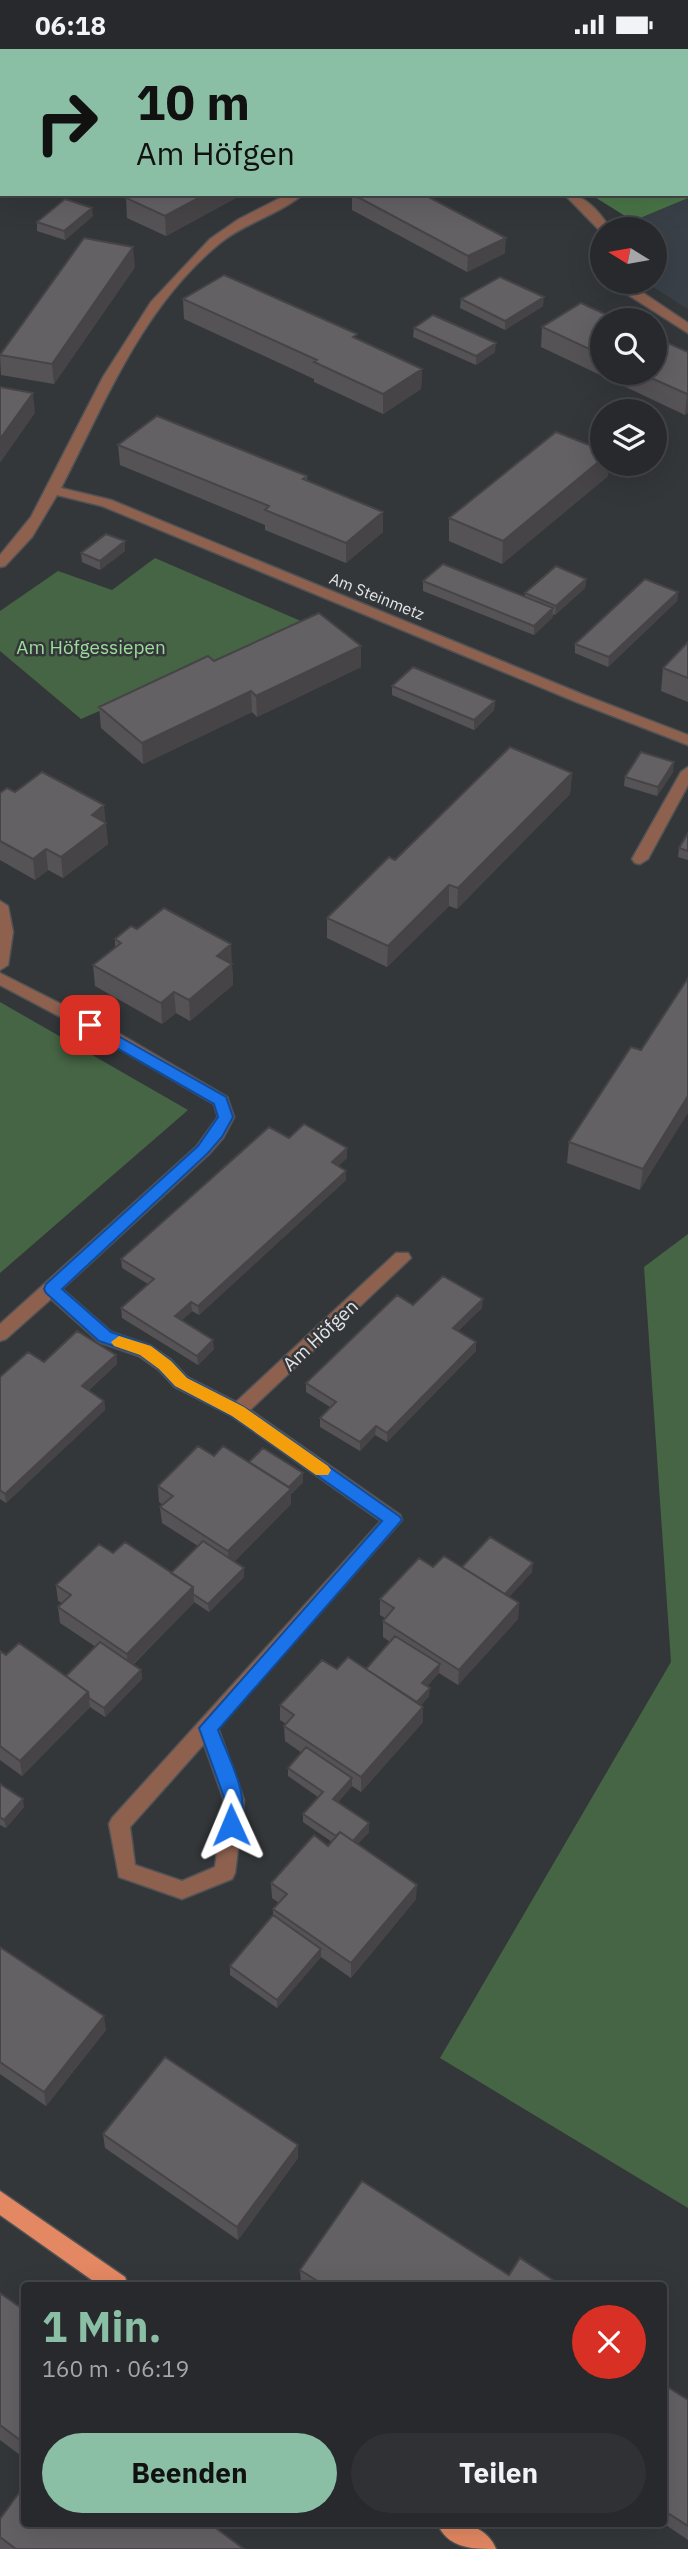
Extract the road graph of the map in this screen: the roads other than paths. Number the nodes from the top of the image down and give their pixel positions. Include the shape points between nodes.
1 (293, 196) edge
2 (572, 196) edge
3 (594, 217) edge
4 (635, 294) edge
5 (688, 329) edge
6 (52, 490) junction
7 (0, 563) edge
8 (688, 740) edge
9 (688, 772) edge
10 (640, 859) dead end
11 (0, 906) edge
12 (0, 965) edge
13 (0, 978) edge
14 (402, 1258) dead end
15 (51, 1289) junction
16 (0, 1334) edge
17 (238, 1412) junction
18 (208, 1728) junction
19 (0, 2202) edge
20 (113, 2282) edge
21 (454, 2527) edge
22 (484, 2549) edge

1 - 6 street via 215,242 154,305 115,367
2 - 3 street
4 - 5 street
6 - 7 street via 35,523
6 - 8 street, Am Steinmetz via 106,503
9 - 10 street
11 - 12 street via 5,932
13 - 15 street via 221,1101 226,1117 203,1150
14 - 17 street, Am Höfgen
15 - 16 street
15 - 17 street via 105,1336 145,1351 181,1382
17 - 18 street via 393,1520
18 - 18 street via 234,1800 225,1873 182,1890 126,1871 120,1824
19 - 20 main road
21 - 22 main road

